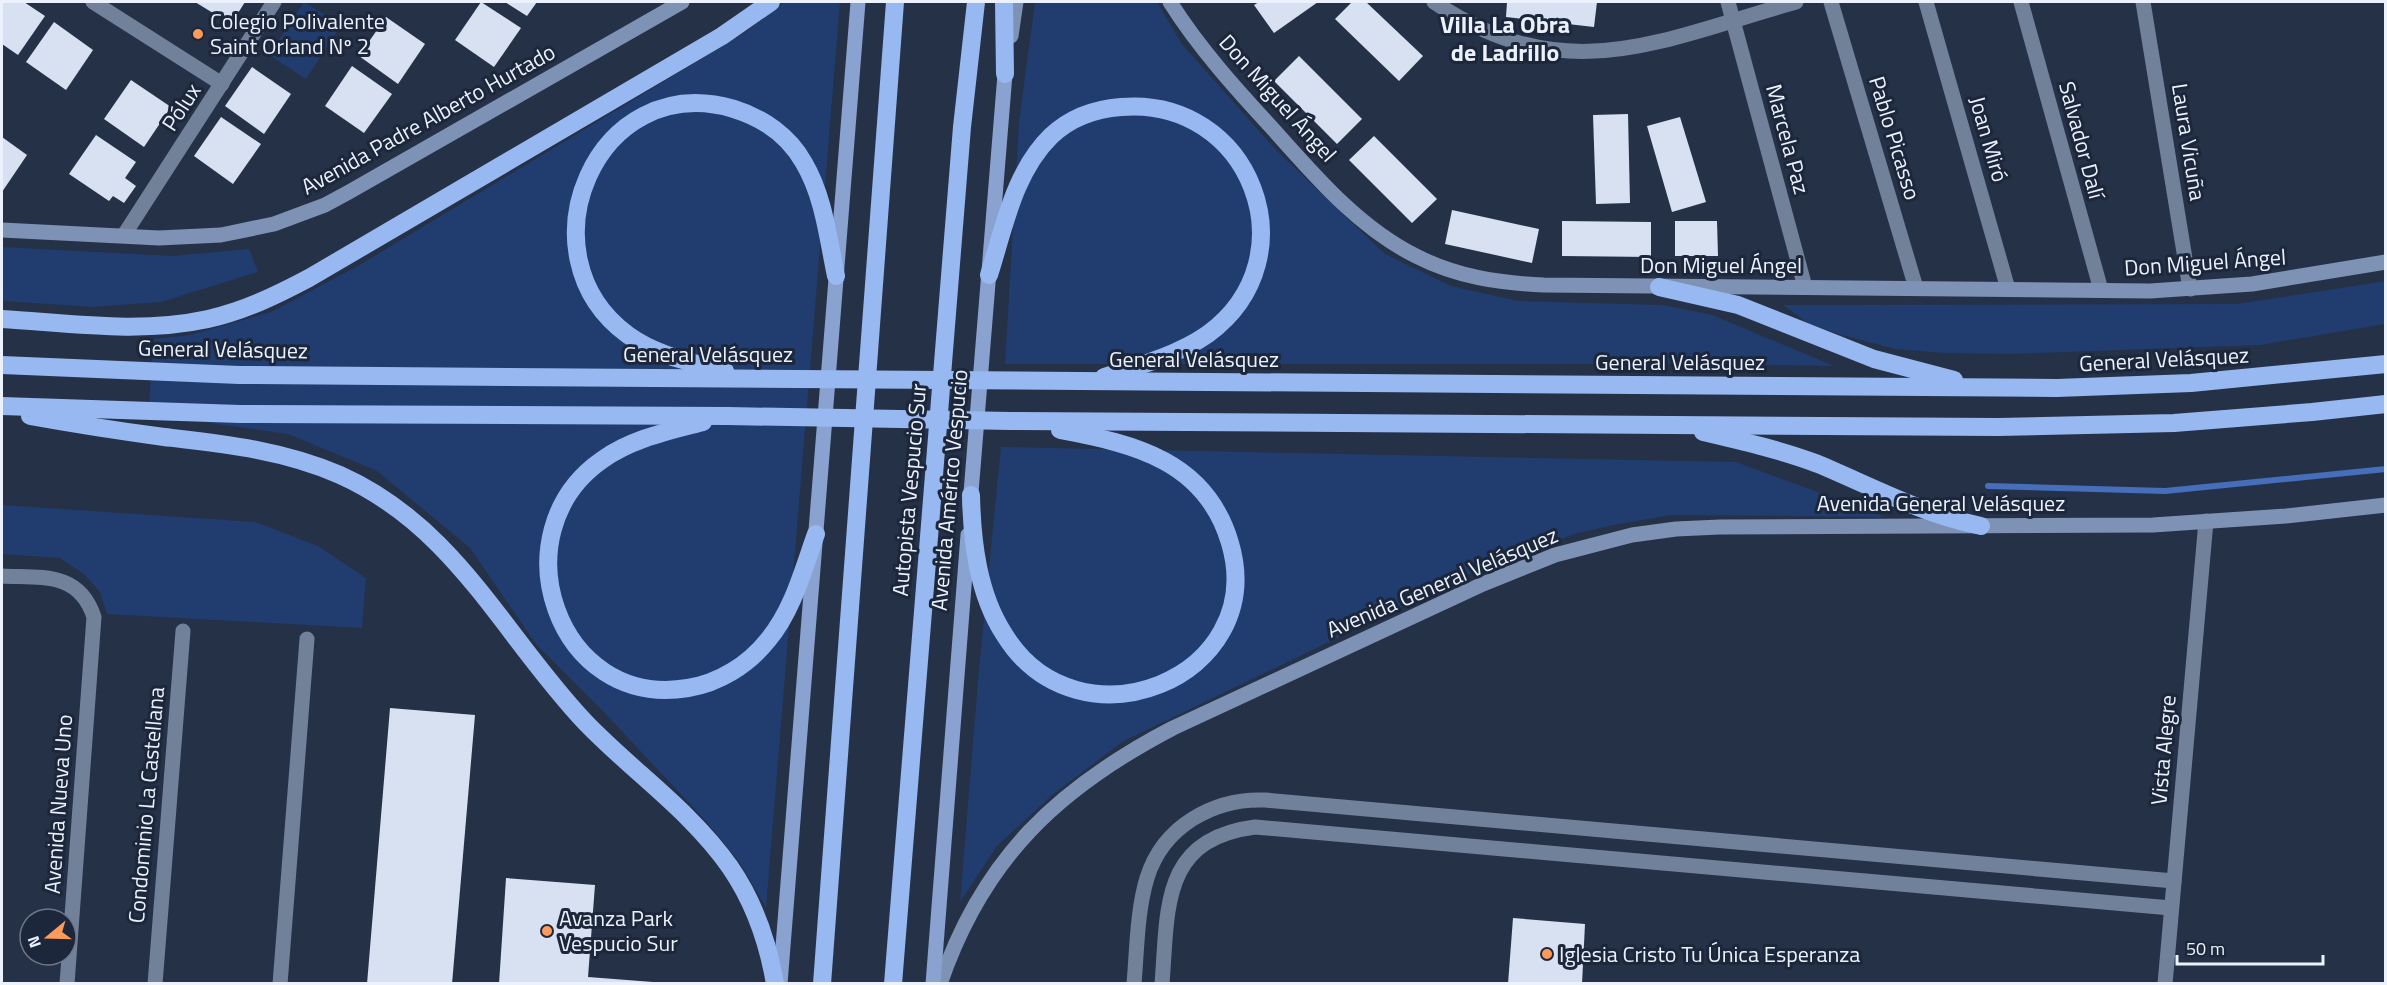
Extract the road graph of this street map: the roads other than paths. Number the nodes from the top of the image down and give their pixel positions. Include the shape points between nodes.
1 (93, 2) edge
2 (274, 2) edge
3 (682, 2) edge
4 (771, 2) edge
5 (858, 2) edge
6 (895, 2) edge
7 (976, 2) edge
8 (1004, 2) edge
9 (1016, 2) edge
10 (1170, 2) edge
11 (1434, 2) edge
12 (1728, 2) edge
13 (1796, 2) edge
14 (1831, 2) edge
15 (1926, 2) edge
16 (2021, 2) edge
17 (2144, 2) edge
18 (1733, 19) junction
19 (1005, 74) junction
20 (222, 84) junction
21 (2, 230) edge
22 (124, 236) junction
23 (2385, 262) edge
24 (989, 275) junction
25 (836, 276) junction
26 (1659, 287) junction
27 (1805, 288) junction
28 (1916, 288) junction
29 (2008, 289) junction
30 (2190, 289) junction
31 (2101, 290) junction
32 (2, 319) edge
33 (2385, 364) edge
34 (2, 365) edge
35 (753, 378) junction
36 (1087, 382) junction
37 (1997, 388) junction
38 (2385, 404) edge
39 (2, 406) edge
40 (2, 411) edge
41 (728, 416) junction
42 (1008, 421) junction
43 (1656, 424) junction
44 (971, 495) junction
45 (2385, 505) edge
46 (2205, 521) junction
47 (1981, 526) junction
48 (816, 534) junction
49 (2, 576) edge
50 (183, 631) dead end
51 (307, 639) dead end
52 (2174, 881) junction
53 (1141, 905) junction
54 (1169, 906) junction
55 (2171, 908) junction
56 (68, 984) edge
57 (155, 984) edge
58 (280, 984) edge
59 (775, 984) edge
60 (780, 984) edge
61 (822, 984) edge
62 (893, 984) edge
63 (933, 984) edge
64 (940, 984) edge
65 (1134, 984) edge
66 (1162, 984) edge
67 (2164, 984) edge

1 - 20 street
2 - 20 street, Pólux
3 - 22 street, Avenida Padre Alberto Hurtado via 325,205 274,224 221,235
4 - 32 highway via 685,57 309,278 258,303 208,319 155,327
5 - 25 main road
6 - 61 highway
7 - 62 highway, Autopista Vespucio Sur via 961,139
8 - 19 highway
9 - 19 street, Avenida Américo Vespucio
10 - 26 street, Don Miguel Ángel via 1210,57 1295,153 1360,218 1400,248 1450,271 1499,282
11 - 18 street via 1513,41 1575,52 1635,48
12 - 18 street, Marcela Paz
13 - 18 street
14 - 28 street, Pablo Picasso
15 - 29 street, Joan Miró
16 - 31 street, Salvador Dalí
17 - 30 street, Laura Vicuña
18 - 27 street, Marcela Paz
19 - 24 main road, Avenida Américo Vespucio
20 - 22 street, Pólux
21 - 22 street, Avenida Padre Alberto Hurtado
23 - 30 street, Don Miguel Ángel via 2262,283
24 - 36 highway via 1023,174 1051,137 1073,121 1114,107 1147,107 1182,115 1222,140 1252,184 1260,219 1256,269 1243,297 1230,314 1195,342
24 - 44 main road, Avenida Américo Vespucio
25 - 35 highway via 811,175 787,140 761,120 726,107 670,107 628,126 603,148 585,179 577,211 580,261 592,294 613,322 640,343 676,358
25 - 48 main road
26 - 27 street, Don Miguel Ángel
26 - 37 highway via 1757,312 1874,359
27 - 28 street, Don Miguel Ángel
28 - 29 street, Don Miguel Ángel
29 - 31 street, Don Miguel Ángel
30 - 31 street, Don Miguel Ángel
33 - 37 highway, General Velásquez via 2191,383
34 - 35 highway, General Velásquez via 239,375
35 - 36 highway, General Velásquez
36 - 37 highway, General Velásquez
38 - 43 highway via 2243,418 2086,426
39 - 41 highway via 240,414
40 - 59 highway via 271,452 342,476 405,514 461,566 544,676 586,723 681,809 710,841 742,885 757,918
41 - 42 highway
41 - 48 highway via 620,450 589,470 566,496 549,542 548,574 561,622 579,649 616,678 645,688 679,690 713,682 742,665 776,629 792,602
42 - 43 highway
42 - 44 highway via 1073,432 1128,447 1173,466 1197,483 1222,520 1234,562 1231,605 1220,633 1183,673 1142,692 1097,694 1053,681 1024,660 996,621 975,552
43 - 47 highway via 1730,438 1797,457 1914,507
44 - 63 main road, Avenida Américo Vespucio
45 - 46 street, Avenida General Velásquez
46 - 47 street, Avenida General Velásquez
46 - 52 street, Vista Alegre
47 - 64 street, Avenida General Velásquez via 1764,526 1657,531 1574,549 1483,584 1173,728 1078,786 1036,823 996,870 959,935
48 - 60 main road
49 - 56 street, Avenida Nueva Uno via 55,579 71,585 85,596 94,628
50 - 57 street, Condominio La Castellana
51 - 58 street
52 - 53 street via 1252,799 1213,807 1179,829 1159,852
52 - 55 street, Vista Alegre
53 - 54 street
53 - 65 street
54 - 55 street via 1174,882 1196,850 1227,832 1255,827
54 - 66 street
55 - 67 street, Vista Alegre

